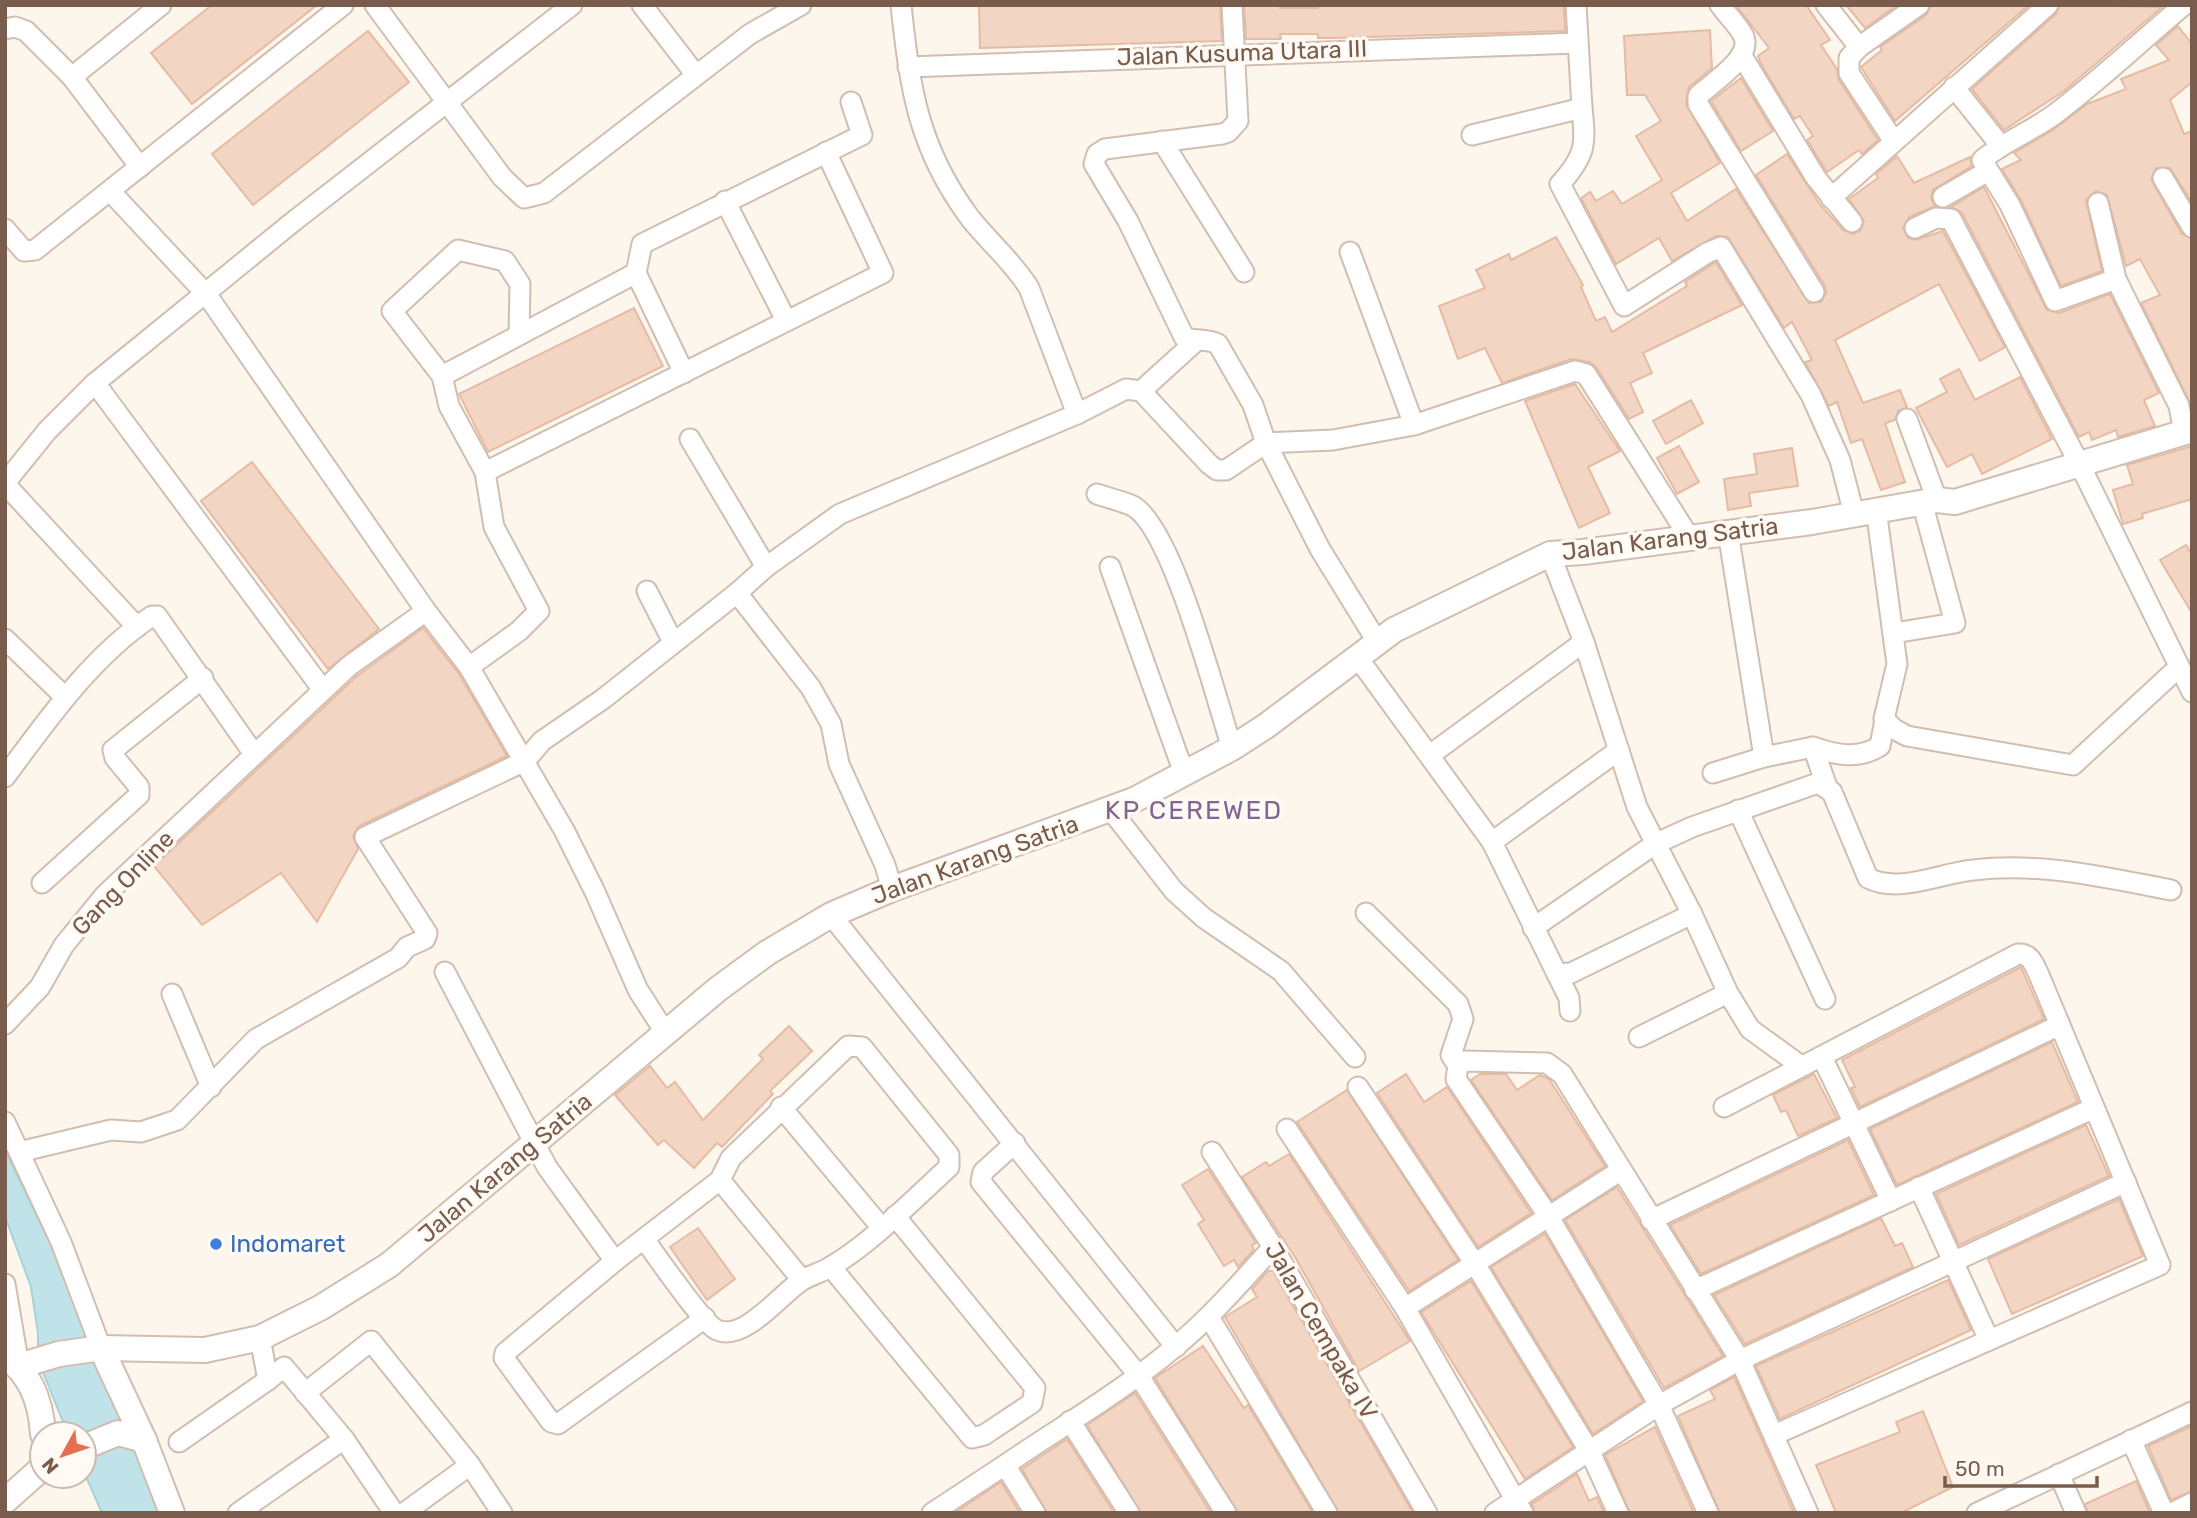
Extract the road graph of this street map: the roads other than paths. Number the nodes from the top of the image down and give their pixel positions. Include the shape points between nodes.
1 (162, 5) edge
2 (343, 5) edge
3 (375, 5) edge
4 (572, 5) edge
5 (642, 5) edge
6 (801, 5) edge
7 (901, 5) edge
8 (1232, 5) edge
9 (1576, 5) edge
10 (1720, 5) edge
11 (1826, 5) edge
12 (1919, 5) edge
13 (2048, 5) edge
14 (2185, 5) edge
15 (2192, 11) edge
16 (5, 29) edge
17 (1577, 43) junction
18 (1859, 47) junction
19 (1233, 53) junction
20 (1742, 56) junction
21 (908, 67) junction
22 (696, 75) junction
23 (72, 77) junction
24 (1954, 87) junction
25 (851, 102) dead end
26 (447, 104) junction
27 (1582, 108) junction
28 (1472, 135) dead end
29 (1893, 140) junction
30 (1163, 141) junction
31 (2000, 145) junction
32 (826, 152) junction
33 (140, 167) junction
34 (1988, 171) junction
35 (2164, 178) dead end
36 (110, 191) junction
37 (1943, 197) dead end
38 (1831, 198) junction
39 (725, 201) junction
40 (2098, 203) dead end
41 (1852, 222) dead end
42 (2192, 227) edge
43 (1915, 228) dead end
44 (5, 229) edge
45 (1349, 251) dead end
46 (1244, 272) dead end
47 (636, 273) junction
48 (2116, 279) junction
49 (1814, 292) dead end
50 (207, 295) junction
51 (786, 320) junction
52 (520, 334) junction
53 (1195, 342) junction
54 (684, 373) junction
55 (442, 376) junction
56 (94, 383) junction
57 (1141, 391) junction
58 (1077, 414) junction
59 (1906, 419) dead end
60 (1415, 425) junction
61 (2188, 431) edge
62 (690, 439) dead end
63 (1266, 443) junction
64 (2080, 465) junction
65 (485, 472) junction
66 (5, 483) edge
67 (1097, 494) dead end
68 (1930, 501) junction
69 (1865, 512) junction
70 (1728, 532) junction
71 (1689, 537) junction
72 (1550, 554) junction
73 (765, 567) junction
74 (1110, 567) dead end
75 (647, 591) dead end
76 (737, 593) junction
77 (426, 611) junction
78 (137, 627) junction
79 (1894, 633) junction
80 (5, 639) edge
81 (673, 642) junction
82 (1584, 642) junction
83 (1368, 651) junction
84 (469, 667) junction
85 (2179, 667) junction
86 (203, 678) junction
87 (2190, 687) edge
88 (323, 690) junction
89 (65, 697) junction
90 (1885, 720) junction
91 (1813, 747) junction
92 (1232, 748) junction
93 (1619, 750) junction
94 (254, 754) junction
95 (1430, 755) junction
96 (1764, 757) junction
97 (524, 761) junction
98 (1184, 773) junction
99 (1713, 773) dead end
100 (5, 777) edge
101 (1826, 787) junction
102 (1111, 810) junction
103 (1738, 810) junction
104 (1492, 842) junction
105 (1655, 844) junction
106 (42, 883) dead end
107 (892, 889) junction
108 (2171, 890) dead end
109 (1366, 913) dead end
110 (1692, 914) junction
111 (831, 915) junction
112 (1533, 928) junction
113 (445, 972) dead end
114 (1557, 974) junction
115 (1728, 993) junction
116 (172, 994) dead end
117 (1825, 999) dead end
118 (1570, 1011) dead end
119 (5, 1024) edge
120 (2060, 1025) junction
121 (665, 1032) junction
122 (1639, 1037) dead end
123 (1355, 1057) dead end
124 (1822, 1057) junction
125 (1458, 1066) junction
126 (1801, 1066) junction
127 (211, 1087) junction
128 (1358, 1087) dead end
129 (781, 1107) junction
130 (1724, 1107) dead end
131 (2094, 1108) junction
132 (5, 1122) edge
133 (1855, 1124) junction
134 (1287, 1129) dead end
135 (1015, 1143) junction
136 (536, 1144) junction
137 (19, 1152) junction
138 (1212, 1152) dead end
139 (1620, 1171) junction
140 (720, 1180) junction
141 (2126, 1182) junction
142 (1919, 1187) junction
143 (1891, 1200) junction
144 (1549, 1217) junction
145 (1651, 1220) junction
146 (888, 1221) junction
147 (644, 1239) junction
148 (1273, 1247) junction
149 (615, 1261) junction
150 (1952, 1261) junction
151 (1475, 1264) junction
152 (831, 1267) junction
153 (802, 1280) junction
154 (5, 1283) edge
155 (1695, 1290) junction
156 (1405, 1308) junction
157 (1209, 1317) junction
158 (705, 1318) junction
159 (260, 1338) junction
160 (1989, 1340) junction
161 (1176, 1347) junction
162 (101, 1348) junction
163 (1740, 1360) junction
164 (12, 1362) edge
165 (1139, 1376) junction
166 (268, 1380) junction
167 (305, 1393) junction
168 (1660, 1405) junction
169 (2192, 1412) edge
170 (42, 1420) edge
171 (1070, 1421) junction
172 (1774, 1435) junction
173 (344, 1439) junction
174 (144, 1440) junction
175 (2131, 1440) junction
176 (98, 1441) edge
177 (179, 1442) dead end
178 (1590, 1452) junction
179 (470, 1465) junction
180 (1005, 1465) junction
181 (2059, 1474) junction
182 (28, 1480) edge
183 (5, 1501) edge
184 (2192, 1503) edge
185 (1519, 1506) edge
186 (1987, 1511) edge
187 (172, 1513) edge
188 (238, 1513) edge
189 (394, 1513) edge
190 (404, 1513) edge
191 (502, 1513) edge
192 (932, 1513) edge
193 (1035, 1513) edge
194 (1129, 1513) edge
195 (1226, 1513) edge
196 (1327, 1513) edge
197 (1427, 1513) edge
198 (1495, 1513) edge
199 (1618, 1513) edge
200 (1708, 1513) edge
201 (1808, 1513) edge
202 (2076, 1513) edge
203 (2164, 1513) edge
204 (2172, 1513) edge

1 - 23 street
2 - 33 street
3 - 26 street
4 - 26 street
5 - 22 street
6 - 22 street via 750,34
7 - 21 street
8 - 19 street
9 - 17 street
10 - 20 street via 1744,38
11 - 18 street
12 - 18 street
13 - 24 street
14 - 15 street
14 - 31 street via 2058,112 2034,130
16 - 23 street via 26,31
17 - 19 street, Jalan Kusuma Utara III
17 - 27 street
18 - 29 street via 1849,58 1849,73
19 - 21 street, Jalan Kusuma Utara III
19 - 30 street via 1238,121 1234,127 1222,134
20 - 38 street
20 - 49 street via 1698,96 1698,104
21 - 58 street via 916,113 933,156 970,218 1029,288
22 - 26 street via 544,193 524,198 502,177
23 - 33 street
24 - 29 street
24 - 31 street
25 - 32 street via 862,135
26 - 50 street via 294,221
27 - 28 street
27 - 69 street via 1586,144 1578,164 1560,184 1624,306 1721,247 1811,394
29 - 38 street
30 - 46 street
30 - 53 street via 1105,149 1097,153 1094,164 1128,221 1184,337
31 - 34 street via 1982,160
32 - 39 street
32 - 51 street via 883,273
33 - 36 street
34 - 37 street
34 - 48 street via 2010,205 2054,301
35 - 42 street
36 - 44 street via 30,253
36 - 50 street
38 - 41 street
39 - 47 street via 642,244
39 - 51 street
40 - 48 street
43 - 64 street via 1936,218 1951,219
45 - 60 street
47 - 52 street
47 - 54 street
48 - 61 street
50 - 56 street
50 - 77 street
51 - 54 street
52 - 55 street
52 - 55 street via 520,284 505,261 458,250 392,311
53 - 57 street
53 - 63 street via 1209,339 1218,344 1253,405
54 - 65 street
55 - 65 street via 449,406
56 - 66 street
56 - 88 street
57 - 58 street via 1126,389
57 - 63 street via 1217,470 1226,470
58 - 73 street via 840,514
59 - 68 street
60 - 63 street via 1333,440
60 - 71 street via 1576,372 1586,374
61 - 64 street, Jalan Karang Satria
62 - 73 street
63 - 83 street
64 - 68 street, Jalan Karang Satria via 1955,502
64 - 85 street
65 - 84 street via 494,527 539,611
66 - 78 street
67 - 92 street via 1133,506 1161,539 1179,580
68 - 69 street, Jalan Karang Satria
68 - 79 street via 1955,623
69 - 70 street, Jalan Karang Satria
69 - 79 street
70 - 71 street, Jalan Karang Satria
70 - 96 street
71 - 72 street, Jalan Karang Satria
72 - 82 street
72 - 83 street, Jalan Karang Satria via 1394,630
73 - 76 street
74 - 98 street
75 - 81 street
76 - 81 street
76 - 107 street via 811,688 831,724 839,764
77 - 84 street
77 - 88 street, Gang Online via 370,649
78 - 86 street via 157,616
78 - 89 street
79 - 90 street via 1897,664
80 - 89 street
81 - 97 street via 542,741
82 - 93 street
82 - 95 street
83 - 92 street, Jalan Karang Satria
83 - 95 street
84 - 97 street
85 - 87 street
85 - 90 street via 2073,765 1907,736
86 - 94 street
86 - 106 street via 113,750 114,758 139,787 139,795
88 - 94 street, Gang Online
89 - 100 street
90 - 91 street via 1880,746 1868,754 1836,755
91 - 96 street
91 - 101 street
92 - 98 street, Jalan Karang Satria
93 - 104 street
93 - 105 street via 1637,807
94 - 119 street, Gang Online via 105,895 64,945 40,987
95 - 104 street
96 - 99 street
97 - 121 street via 595,892 638,990
97 - 127 street via 365,837 427,933 425,939 256,1039
98 - 102 street, Jalan Karang Satria
101 - 103 street via 1818,783
101 - 108 street via 1838,803 1868,878 1880,884 2013,866 2059,868
102 - 107 street, Jalan Karang Satria
102 - 123 street via 1174,891 1204,918 1281,971
103 - 105 street
103 - 117 street
104 - 112 street
105 - 110 street
105 - 112 street
107 - 111 street, Jalan Karang Satria
109 - 125 street via 1458,1004 1463,1018 1451,1055
110 - 114 street via 1571,973
110 - 115 street
111 - 121 street, Jalan Karang Satria via 767,953
111 - 135 street
112 - 114 street
113 - 136 street
114 - 118 street
115 - 122 street
115 - 126 street via 1750,1029
116 - 127 street
120 - 124 street via 2031,959 2018,954
120 - 131 street
120 - 133 street
121 - 136 street, Jalan Karang Satria
124 - 126 street
124 - 133 street
125 - 139 street via 1470,1059 1555,1067
125 - 144 street via 1456,1079
126 - 130 street
127 - 137 street via 177,1120 156,1129 127,1134 111,1130
128 - 151 street
129 - 140 street via 731,1158
129 - 146 street
129 - 146 street via 841,1050 862,1047 949,1155 949,1167
131 - 141 street
131 - 142 street
132 - 137 street
133 - 143 street
133 - 145 street
134 - 156 street
135 - 161 street
135 - 165 street via 983,1172 981,1182
136 - 149 street via 547,1167
136 - 159 street, Jalan Karang Satria via 389,1265
137 - 162 street via 61,1242
138 - 148 street, Jalan Cempaka IV
139 - 144 street
139 - 145 street
140 - 147 street
140 - 153 street
141 - 150 street
141 - 160 street via 2160,1265
142 - 143 street
142 - 150 street
143 - 155 street
144 - 151 street
144 - 168 street
145 - 155 street
146 - 152 street
146 - 152 street via 1035,1388 1032,1403 972,1438
147 - 149 street
147 - 158 street
148 - 157 street
148 - 197 street, Jalan Cempaka IV
149 - 158 street via 505,1353 506,1364 551,1422 564,1423
150 - 160 street
150 - 163 street
151 - 156 street
151 - 178 street
152 - 153 street
153 - 158 street via 748,1325 732,1332 716,1330
154 - 164 street
155 - 163 street
156 - 185 street
157 - 161 street
157 - 196 street
159 - 162 street, Jalan Karang Satria via 205,1350
159 - 166 street
160 - 172 street
161 - 165 street
162 - 164 street, Jalan Karang Satria
162 - 174 street
163 - 168 street
163 - 172 street
164 - 170 street via 41,1405
165 - 171 street
165 - 195 street
166 - 167 street via 284,1367
166 - 177 street
167 - 173 street
167 - 179 street via 371,1341
168 - 178 street
168 - 200 street
169 - 175 street
171 - 180 street
171 - 194 street
172 - 201 street
173 - 188 street
173 - 189 street
174 - 176 street via 118,1433
174 - 187 street
175 - 181 street
175 - 203 street
178 - 185 street
178 - 199 street
179 - 190 street
179 - 191 street
180 - 192 street
180 - 193 street
181 - 186 street
181 - 202 street
182 - 183 street
184 - 204 street
185 - 198 street

